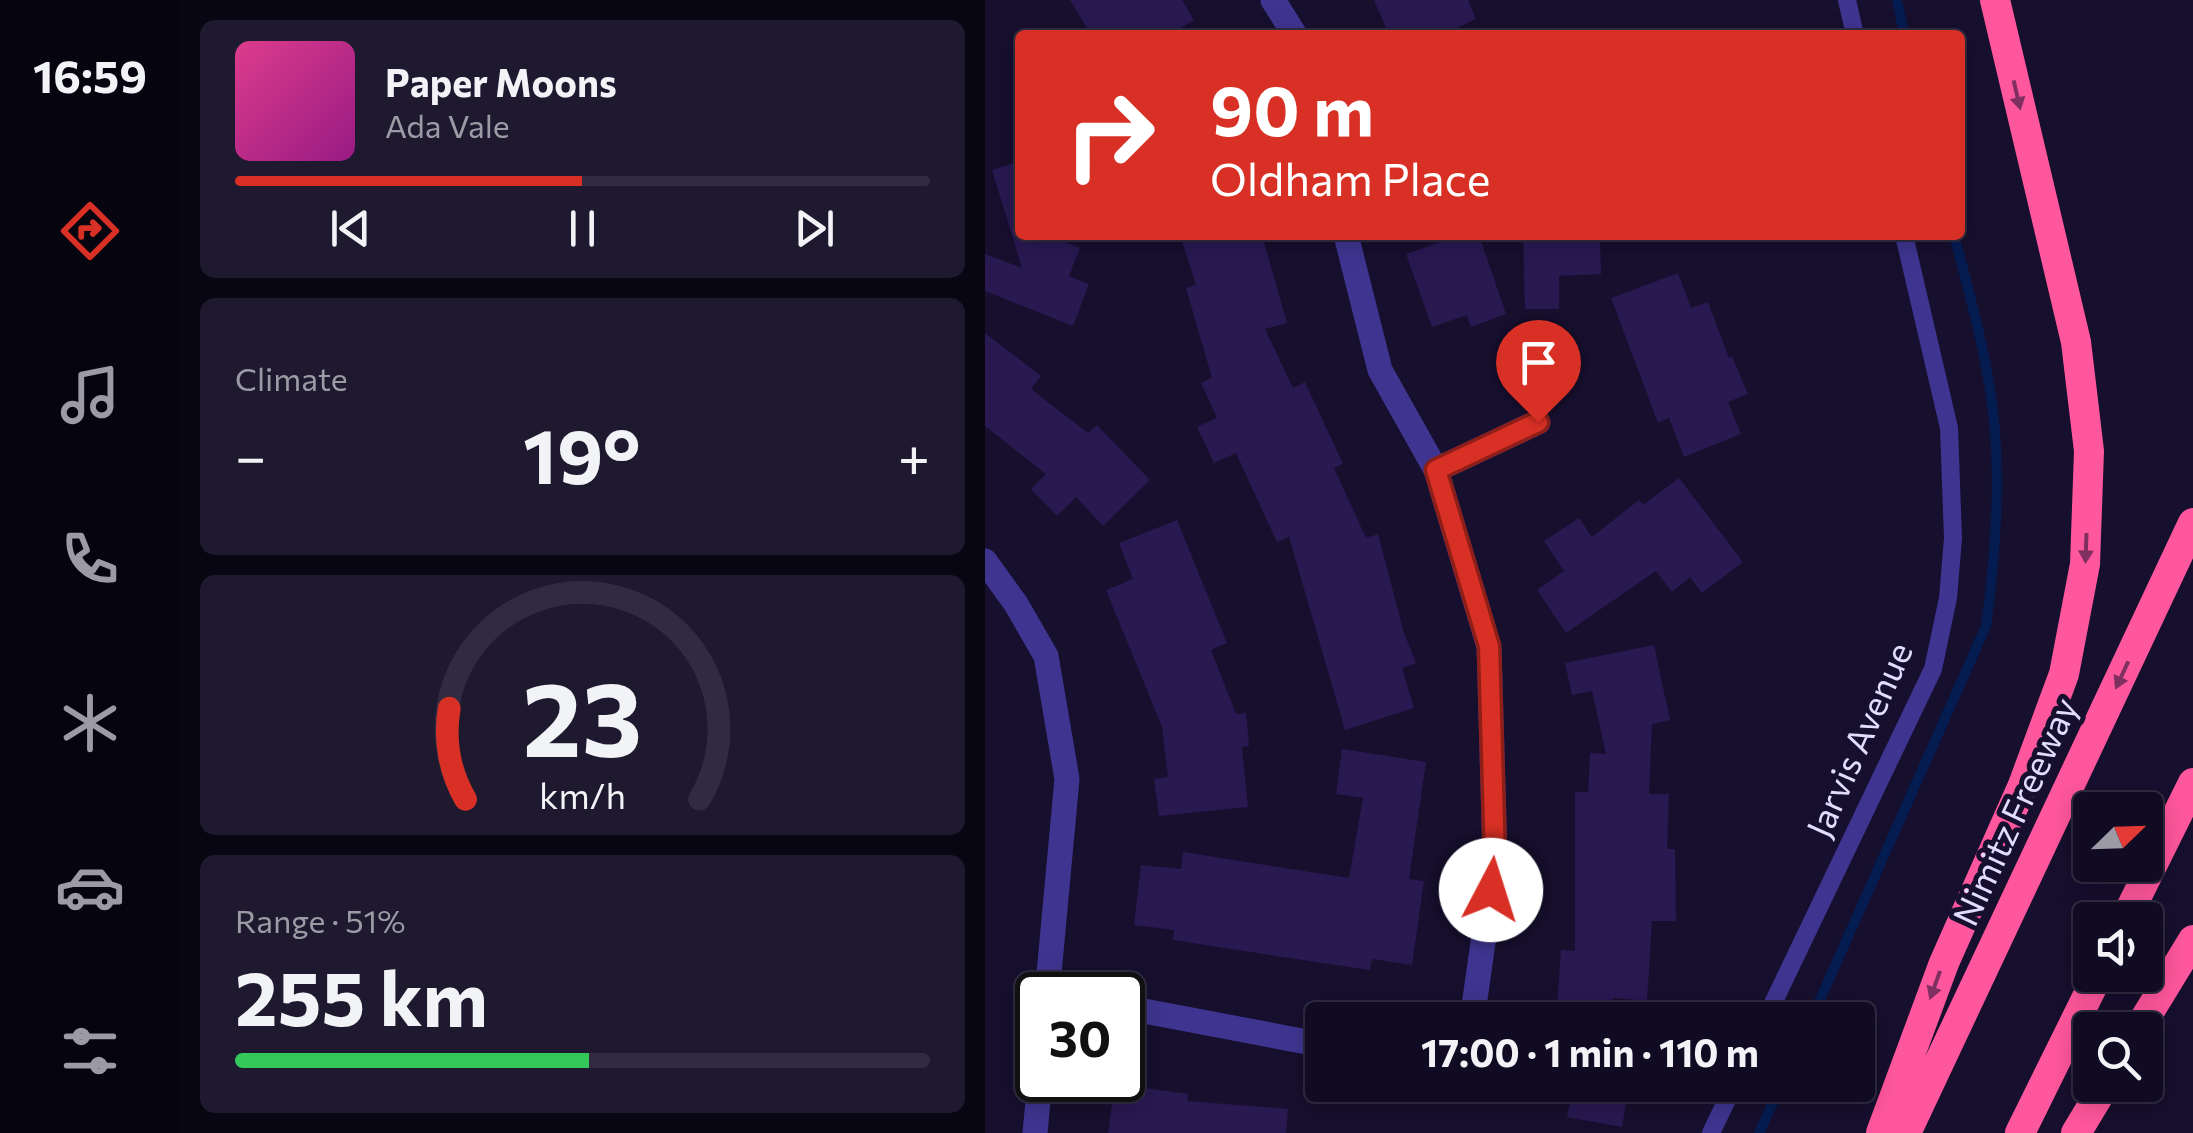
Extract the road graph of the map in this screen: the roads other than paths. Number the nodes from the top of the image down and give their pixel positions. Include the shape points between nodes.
1 (1273, 0) edge
2 (1847, 0) edge
3 (1995, 0) edge
4 (1292, 30) edge
5 (1854, 30) edge
6 (1348, 240) edge
7 (1905, 240) edge
8 (1538, 422) dead end
9 (1436, 470) junction
10 (2193, 523) edge
11 (985, 561) edge
12 (2193, 783) edge
13 (2134, 902) edge
14 (2193, 940) edge
15 (1053, 972) edge
16 (2090, 992) edge
17 (1475, 1002) edge
18 (1774, 1002) edge
19 (1145, 1011) edge
20 (2149, 1012) edge
21 (1305, 1042) edge
22 (1037, 1102) edge
23 (1725, 1102) edge
24 (2094, 1102) edge
25 (1035, 1133) edge
26 (1711, 1133) edge
27 (1881, 1133) edge
28 (1906, 1133) edge
29 (2020, 1133) edge
30 (2075, 1133) edge

1 - 4 street
2 - 5 lane
3 -> 27 highway via 2075,342 2089,451 2085,564 2064,674
6 - 9 street via 1380,370
7 - 18 lane, Jarvis Avenue via 1949,428 1948,598 1933,669
8 - 9 street
9 - 17 street via 1489,646 1495,858
10 -> 28 highway, Nimitz Freeway
11 - 15 street via 1046,656 1067,779
12 - 13 highway
14 - 20 highway
16 - 29 highway
19 - 21 street
22 - 25 street
23 - 26 lane
24 - 30 highway

